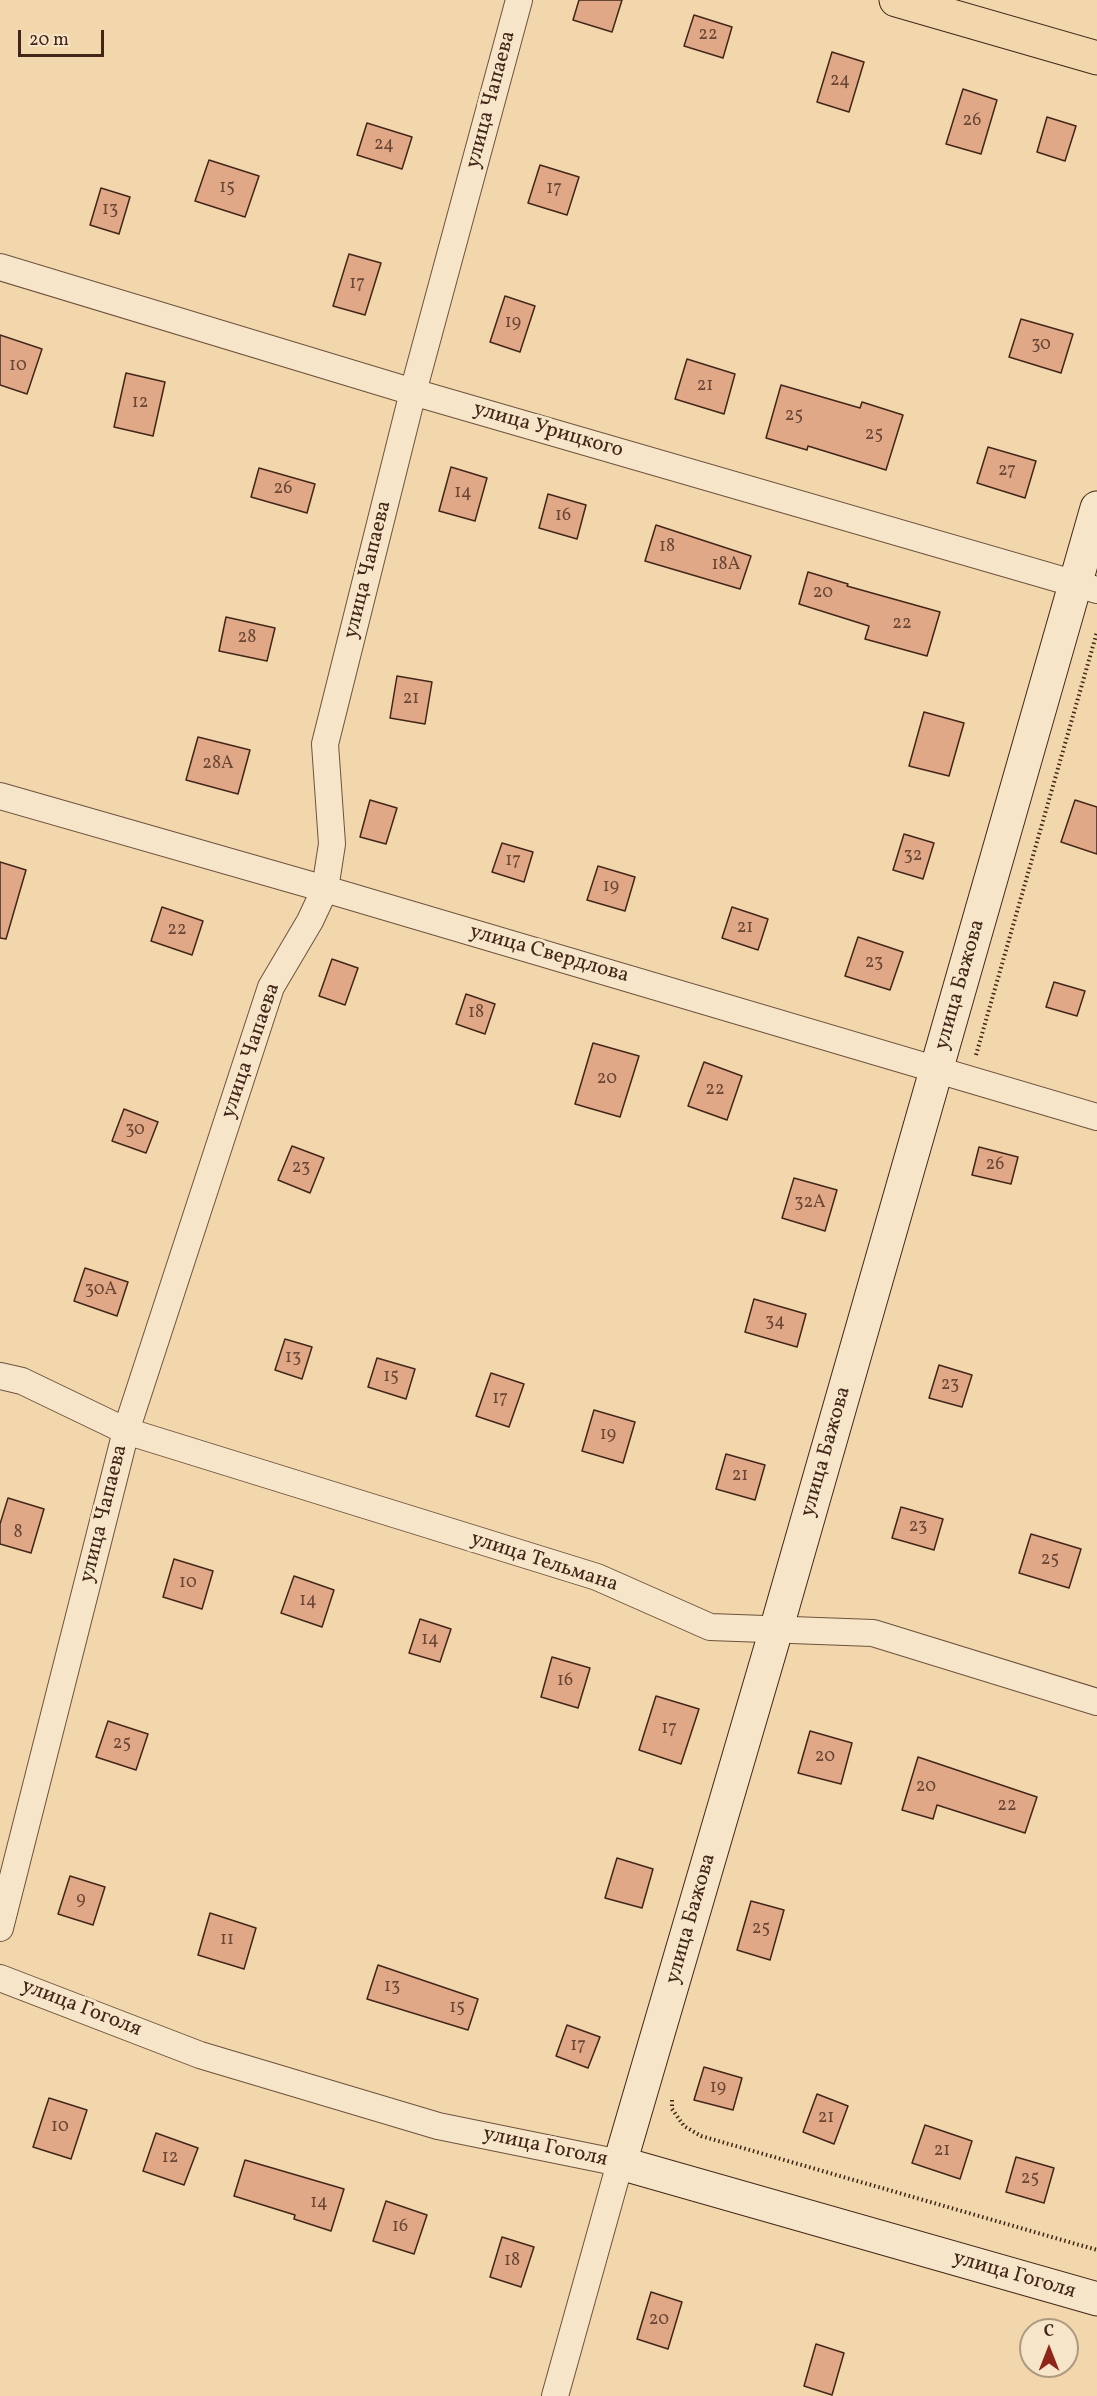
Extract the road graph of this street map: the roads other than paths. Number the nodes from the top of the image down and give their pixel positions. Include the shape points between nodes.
1 (519, 0) edge
2 (896, 0) edge
3 (1097, 58) edge
4 (0, 267) edge
5 (413, 392) junction
6 (1097, 508) edge
7 (1086, 587) edge
8 (0, 796) edge
9 (325, 889) junction
10 (936, 1070) junction
11 (1097, 1117) edge
12 (0, 1376) edge
13 (126, 1431) junction
14 (776, 1630) junction
15 (1097, 1702) edge
16 (0, 1928) edge
17 (0, 1978) edge
18 (620, 2163) junction
19 (1097, 2299) edge
20 (555, 2396) edge

1 - 5 street, улица Чапаева
2 - 3 main road
4 - 5 street, улица Урицкого
5 - 7 street, улица Урицкого
5 - 9 street, улица Чапаева via 325,744 332,844
6 - 7 street, улица Бажова
7 - 10 street, улица Бажова
8 - 9 street, улица Свердлова
9 - 10 street, улица Свердлова
9 - 13 street, улица Чапаева via 271,987
10 - 11 street, улица Свердлова
10 - 14 street, улица Бажова
12 - 13 street, улица Тельмана via 22,1381
13 - 14 street, улица Тельмана via 597,1577 710,1627
13 - 16 street, улица Чапаева
14 - 15 street, улица Тельмана via 873,1633
14 - 18 street, улица Бажова
17 - 18 street, улица Гоголя via 200,2055 438,2126
18 - 19 street, улица Гоголя
18 - 20 street, улица Бажова

